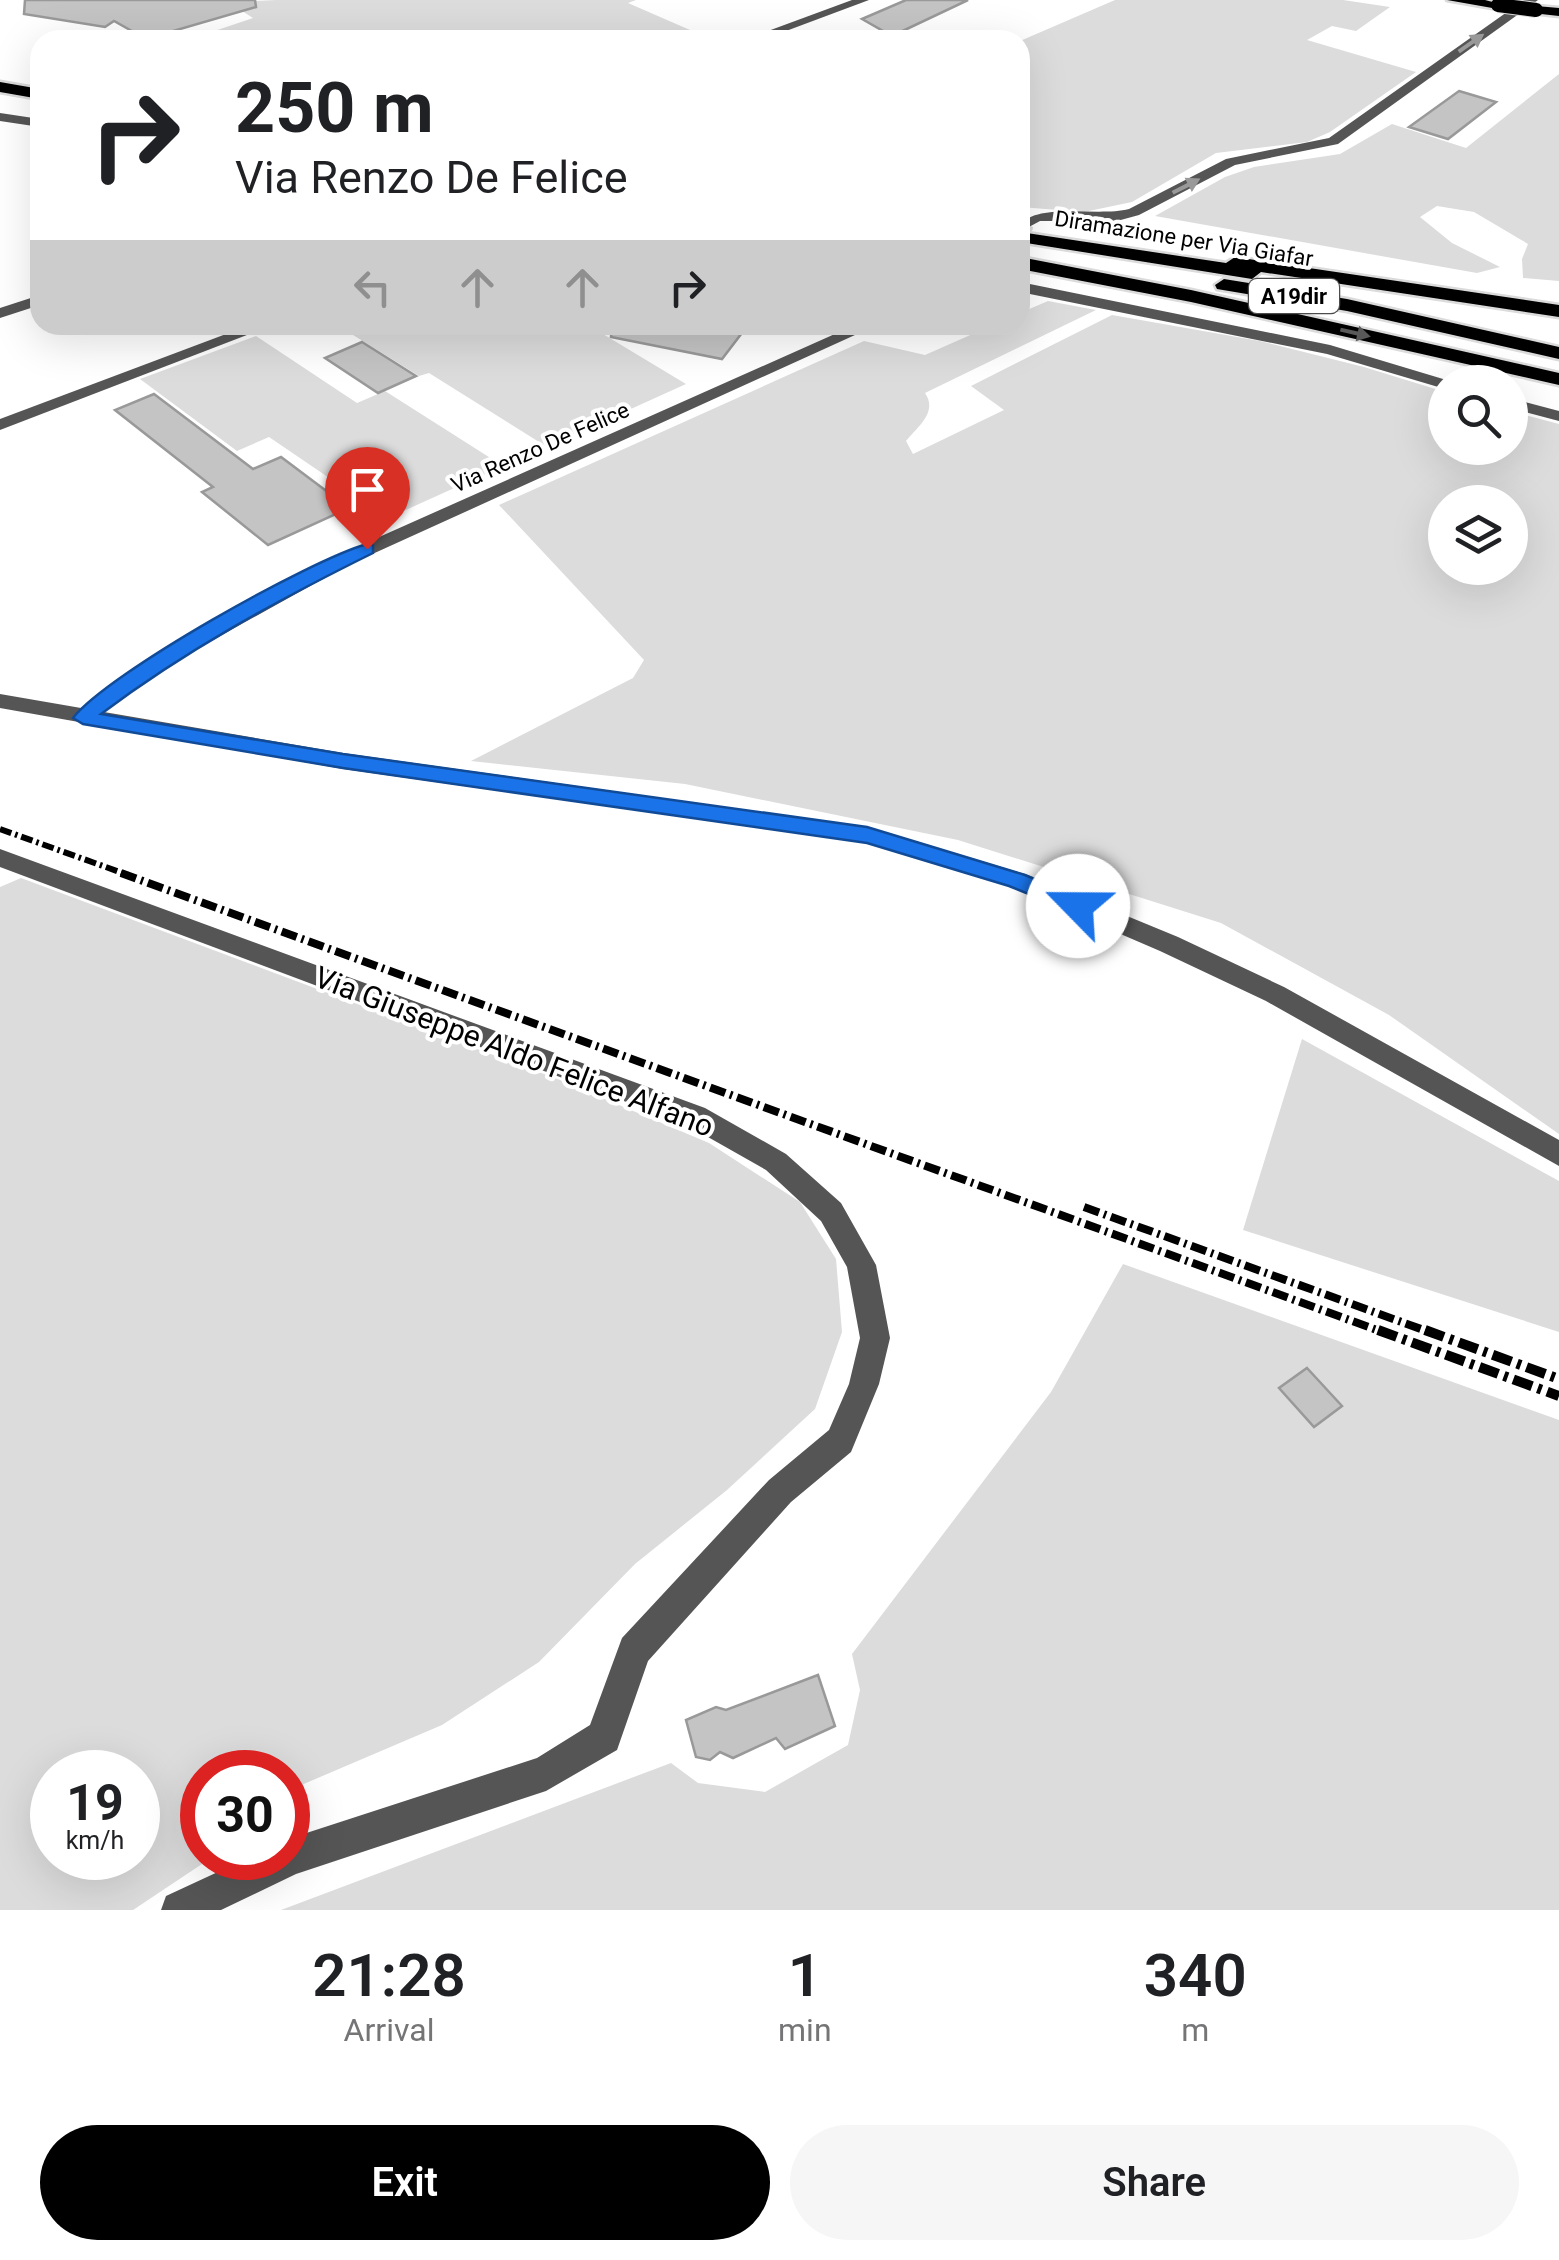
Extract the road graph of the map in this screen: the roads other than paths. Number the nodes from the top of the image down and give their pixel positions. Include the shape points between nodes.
1 (862, 0) edge
2 (1453, 0) edge
3 (1512, 0) edge
4 (1532, 4) edge
5 (1559, 12) edge
6 (777, 30) edge
7 (0, 74) edge
8 (30, 79) edge
9 (0, 87) edge
10 (30, 92) edge
11 (0, 117) edge
12 (30, 122) edge
13 (1030, 231) edge
14 (1030, 244) edge
15 (1030, 244) edge
16 (1030, 244) edge
17 (1030, 245) edge
18 (1030, 289) edge
19 (30, 303) edge
20 (1559, 309) edge
21 (0, 313) edge
22 (238, 335) edge
23 (847, 335) edge
24 (1559, 336) edge
25 (1559, 353) edge
26 (1428, 379) edge
27 (1559, 379) edge
28 (1528, 408) edge
29 (1559, 416) edge
30 (0, 425) edge
31 (0, 701) edge
32 (83, 718) junction
33 (0, 858) edge
34 (1559, 1154) edge
35 (180, 1910) edge

1 - 6 street
2 - 4 main road, bridge
3 - 4 street
4 - 5 main road
13 -> 4 street via 1037,217 1134,212 1231,162 1333,141
7 - 8 highway
9 - 10 highway
11 - 12 street
14 - 20 highway
15 - 24 highway, Diramazione per Via Giafar / A19dir via 1306,282
16 - 25 highway, Diramazione per Via Giafar / A19dir
17 -> 27 highway via 1191,296
18 - 26 street via 1330,350
19 - 21 street
22 - 30 street
23 - 32 street, Via Renzo De Felice via 338,562 154,664
28 - 29 street
31 - 32 street
32 - 34 street via 867,835 1017,880 1203,961
33 - 35 street, Via Giuseppe Aldo Felice Alfano via 695,1116 776,1162 831,1212 861,1265 875,1338 840,1441 780,1491 634,1650 604,1737 546,1772 290,1857

